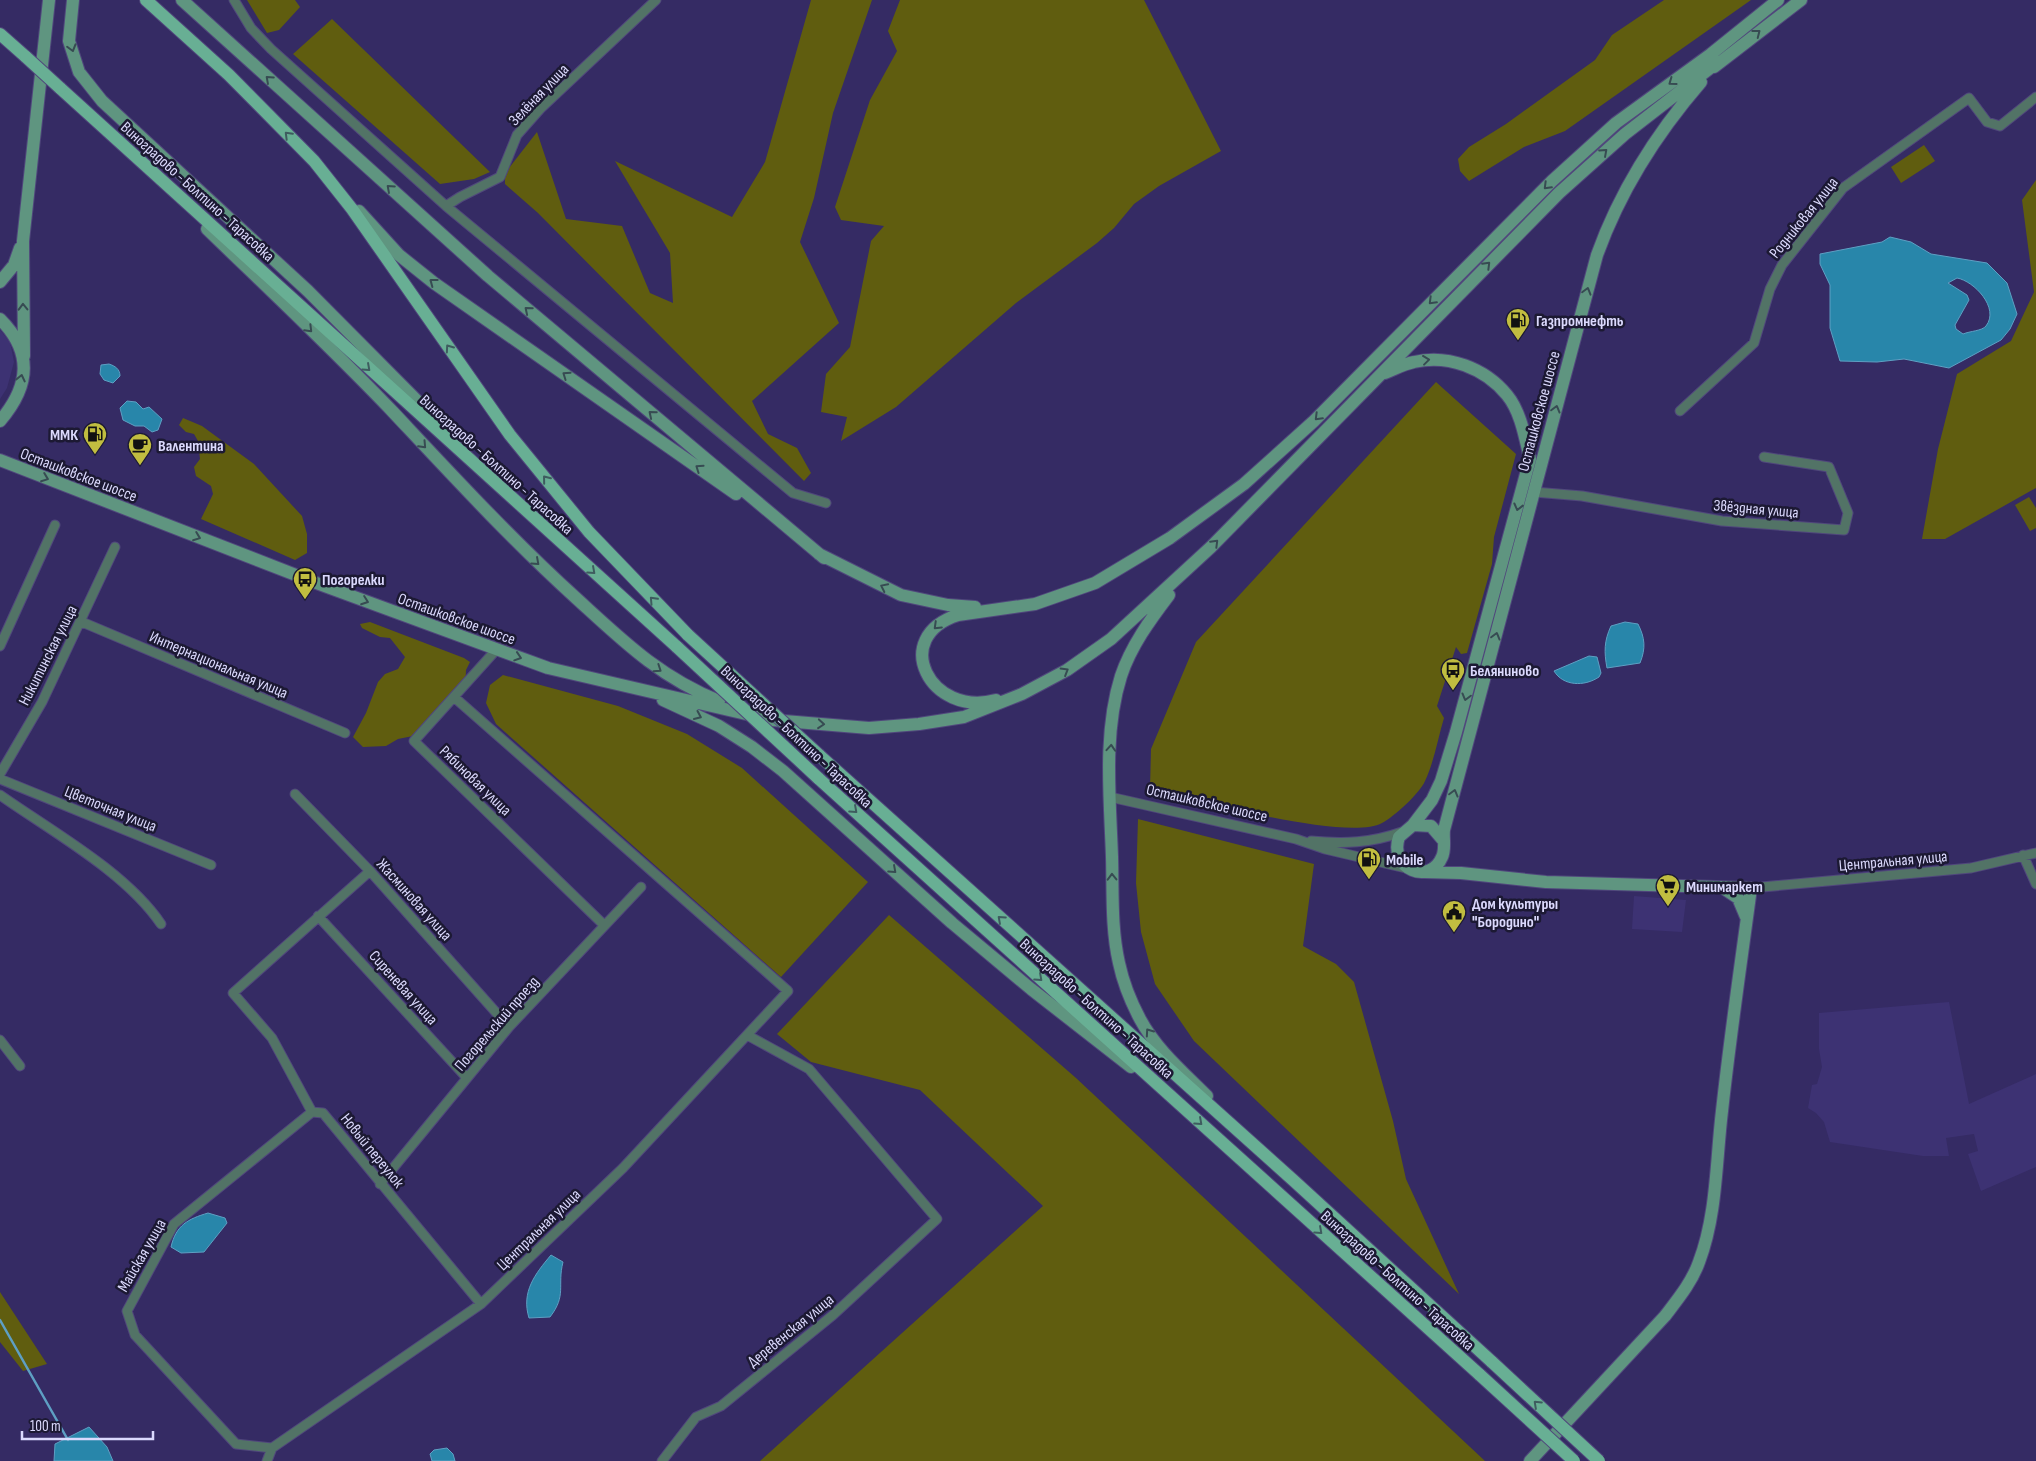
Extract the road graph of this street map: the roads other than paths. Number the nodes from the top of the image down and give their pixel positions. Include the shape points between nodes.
1 (49, 0) edge
2 (72, 0) edge
3 (146, 0) edge
4 (182, 0) edge
5 (234, 0) edge
6 (656, 0) edge
7 (1778, 0) edge
8 (1801, 0) edge
9 (0, 34) edge
10 (1715, 58) junction
11 (2036, 97) edge
12 (100, 124) junction
13 (314, 161) junction
14 (446, 206) junction
15 (23, 241) junction
16 (0, 282) edge
17 (0, 319) edge
18 (24, 356) junction
19 (1380, 375) junction
20 (1680, 411) dead end
21 (0, 421) edge
22 (1764, 458) dead end
23 (0, 460) edge
24 (1534, 492) junction
25 (826, 503) dead end
26 (538, 523) junction
27 (56, 525) dead end
28 (115, 547) dead end
29 (824, 558) junction
30 (1195, 563) junction
31 (1000, 609) junction
32 (82, 622) junction
33 (0, 646) edge
34 (496, 650) junction
35 (638, 688) junction
36 (1022, 694) junction
37 (454, 697) junction
38 (758, 717) junction
39 (345, 733) dead end
40 (0, 774) edge
41 (0, 779) edge
42 (295, 794) dead end
43 (0, 795) edge
44 (1110, 797) junction
45 (1408, 829) junction
46 (1296, 839) junction
47 (1443, 846) junction
48 (2036, 853) edge
49 (2022, 855) junction
50 (211, 865) dead end
51 (1416, 870) junction
52 (370, 872) junction
53 (1461, 873) junction
54 (2036, 884) edge
55 (1720, 887) junction
56 (641, 888) dead end
57 (1751, 888) junction
58 (318, 916) junction
59 (1747, 922) junction
60 (161, 924) dead end
61 (604, 925) junction
62 (509, 1027) junction
63 (747, 1035) junction
64 (0, 1040) edge
65 (20, 1066) dead end
66 (467, 1078) junction
67 (1178, 1103) junction
68 (312, 1112) junction
69 (1293, 1180) junction
70 (380, 1184) junction
71 (481, 1304) junction
72 (272, 1448) junction
73 (267, 1461) edge
74 (662, 1461) edge
75 (1530, 1461) edge
76 (1574, 1461) edge
77 (1599, 1461) edge

1 - 15 main road
2 -> 26 main road via 69,41 79,72 102,100 308,291
13 -> 3 main road, Виноградово - Болтино - Тарасовка via 229,75
29 -> 4 main road via 488,276
5 - 14 street via 251,28 271,49
6 - 14 street, Зелёная улица via 540,109 517,135 500,177
7 - 10 main road, Осташковское шоссе
10 -> 8 main road, Осташковское шоссе
9 - 12 main road, Виноградово - Болтино - Тарасовка, bridge
19 -> 10 main road via 1559,193
24 -> 10 main road, Осташковское шоссе via 1586,291 1613,214 1648,151
10 -> 31 main road via 1616,123 1552,181 1314,421 1244,484 1170,538 1095,583 1035,604
11 - 20 street, Родниковая улица via 2000,126 1987,122 1969,98 1843,188 1782,265 1770,289 1754,342
12 -> 26 main road, Виноградово - Болтино - Тарасовка
12 -> 38 main road via 392,411 524,550 626,644 658,670 696,692
29 -> 13 main road via 434,283 399,255
69 -> 13 main road, Виноградово - Болтино - Тарасовка, bridge via 688,635 589,532 510,435 352,209
14 - 25 street via 793,493
15 - 16 main road via 14,265
18 -> 15 main road
17 - 18 main road via 12,331
21 -> 18 main road via 11,408 23,378
30 -> 19 main road
19 -> 45 main road, Осташковское шоссе via 1414,362 1436,359 1461,363 1484,374 1507,395 1522,427 1530,459 1454,740 1432,800
22 - 24 street, Звёздная улица via 1828,467 1848,513 1844,530 1722,521 1582,496
23 -> 34 main road, Осташковское шоссе
47 -> 24 main road, Осташковское шоссе
26 -> 67 main road, Виноградово - Болтино - Тарасовка, bridge
27 - 33 street
28 - 32 street, Никитинская улица
31 -> 29 main road via 948,605 901,595
36 -> 30 main road via 1067,670 1111,639
44 -> 30 main road via 1114,710 1122,676 1136,642 1156,611
31 -> 36 main road via 958,615 934,628 922,657 923,669 933,686 963,701 989,702
32 - 39 street, Интернациональная улица
32 - 40 street, Никитинская улица via 42,702
34 -> 35 main road, Осташковское шоссе via 548,668
34 - 37 street, Рябиновая улица
35 - 38 main road, Осташковское шоссе
35 -> 67 main road via 720,726 752,747 1009,971
38 -> 36 main road, Осташковское шоссе via 868,728 919,724 964,717
37 - 61 street, Рябиновая улица via 414,741
37 - 63 street, Центральная улица via 788,991
41 - 50 street, Цветочная улица
42 - 52 street, Жасминовая улица
43 - 60 street via 107,869
44 - 46 street, Осташковское шоссе
69 -> 44 main road via 1164,1053 1141,1021 1119,962 1114,919
45 - 46 street, Осташковское шоссе via 1358,843
45 - 47 main road via 1431,826
45 - 51 main road via 1397,850 1401,861
46 - 51 street, Осташковское шоссе via 1324,849
47 - 51 main road, Осташковское шоссе via 1434,868
47 - 53 main road via 1449,863
48 - 49 street, Центральная улица
49 - 54 street
49 - 57 street, Центральная улица via 1971,868
51 - 53 main road
52 - 58 street
52 - 62 street, Жасминовая улица
53 - 55 main road via 1546,882
55 - 57 main road
55 - 59 main road via 1738,898
56 - 61 street, Погорельский проезд
57 - 59 main road
58 - 66 street, Сиреневая улица
58 - 68 street via 233,992 272,1038
59 - 75 main road via 1712,1203 1699,1262 1680,1297 1664,1316
61 - 62 street, Погорельский проезд
62 - 66 street, Погорельский проезд
63 - 71 street, Центральная улица via 623,1168
63 - 74 street, Деревенская улица via 809,1069 937,1219 833,1315 721,1406 696,1417
64 - 65 street
66 - 70 street, Погорельский проезд
67 -> 76 main road, Виноградово - Болтино - Тарасовка, bridge
68 - 70 street, Новый переулок via 323,1112
68 - 72 street, Майская улица via 174,1224 127,1311 136,1335 236,1444
77 -> 69 main road, Виноградово - Болтино - Тарасовка, bridge
70 - 71 street, Новый переулок
71 - 72 street, Центральная улица
72 - 73 street

